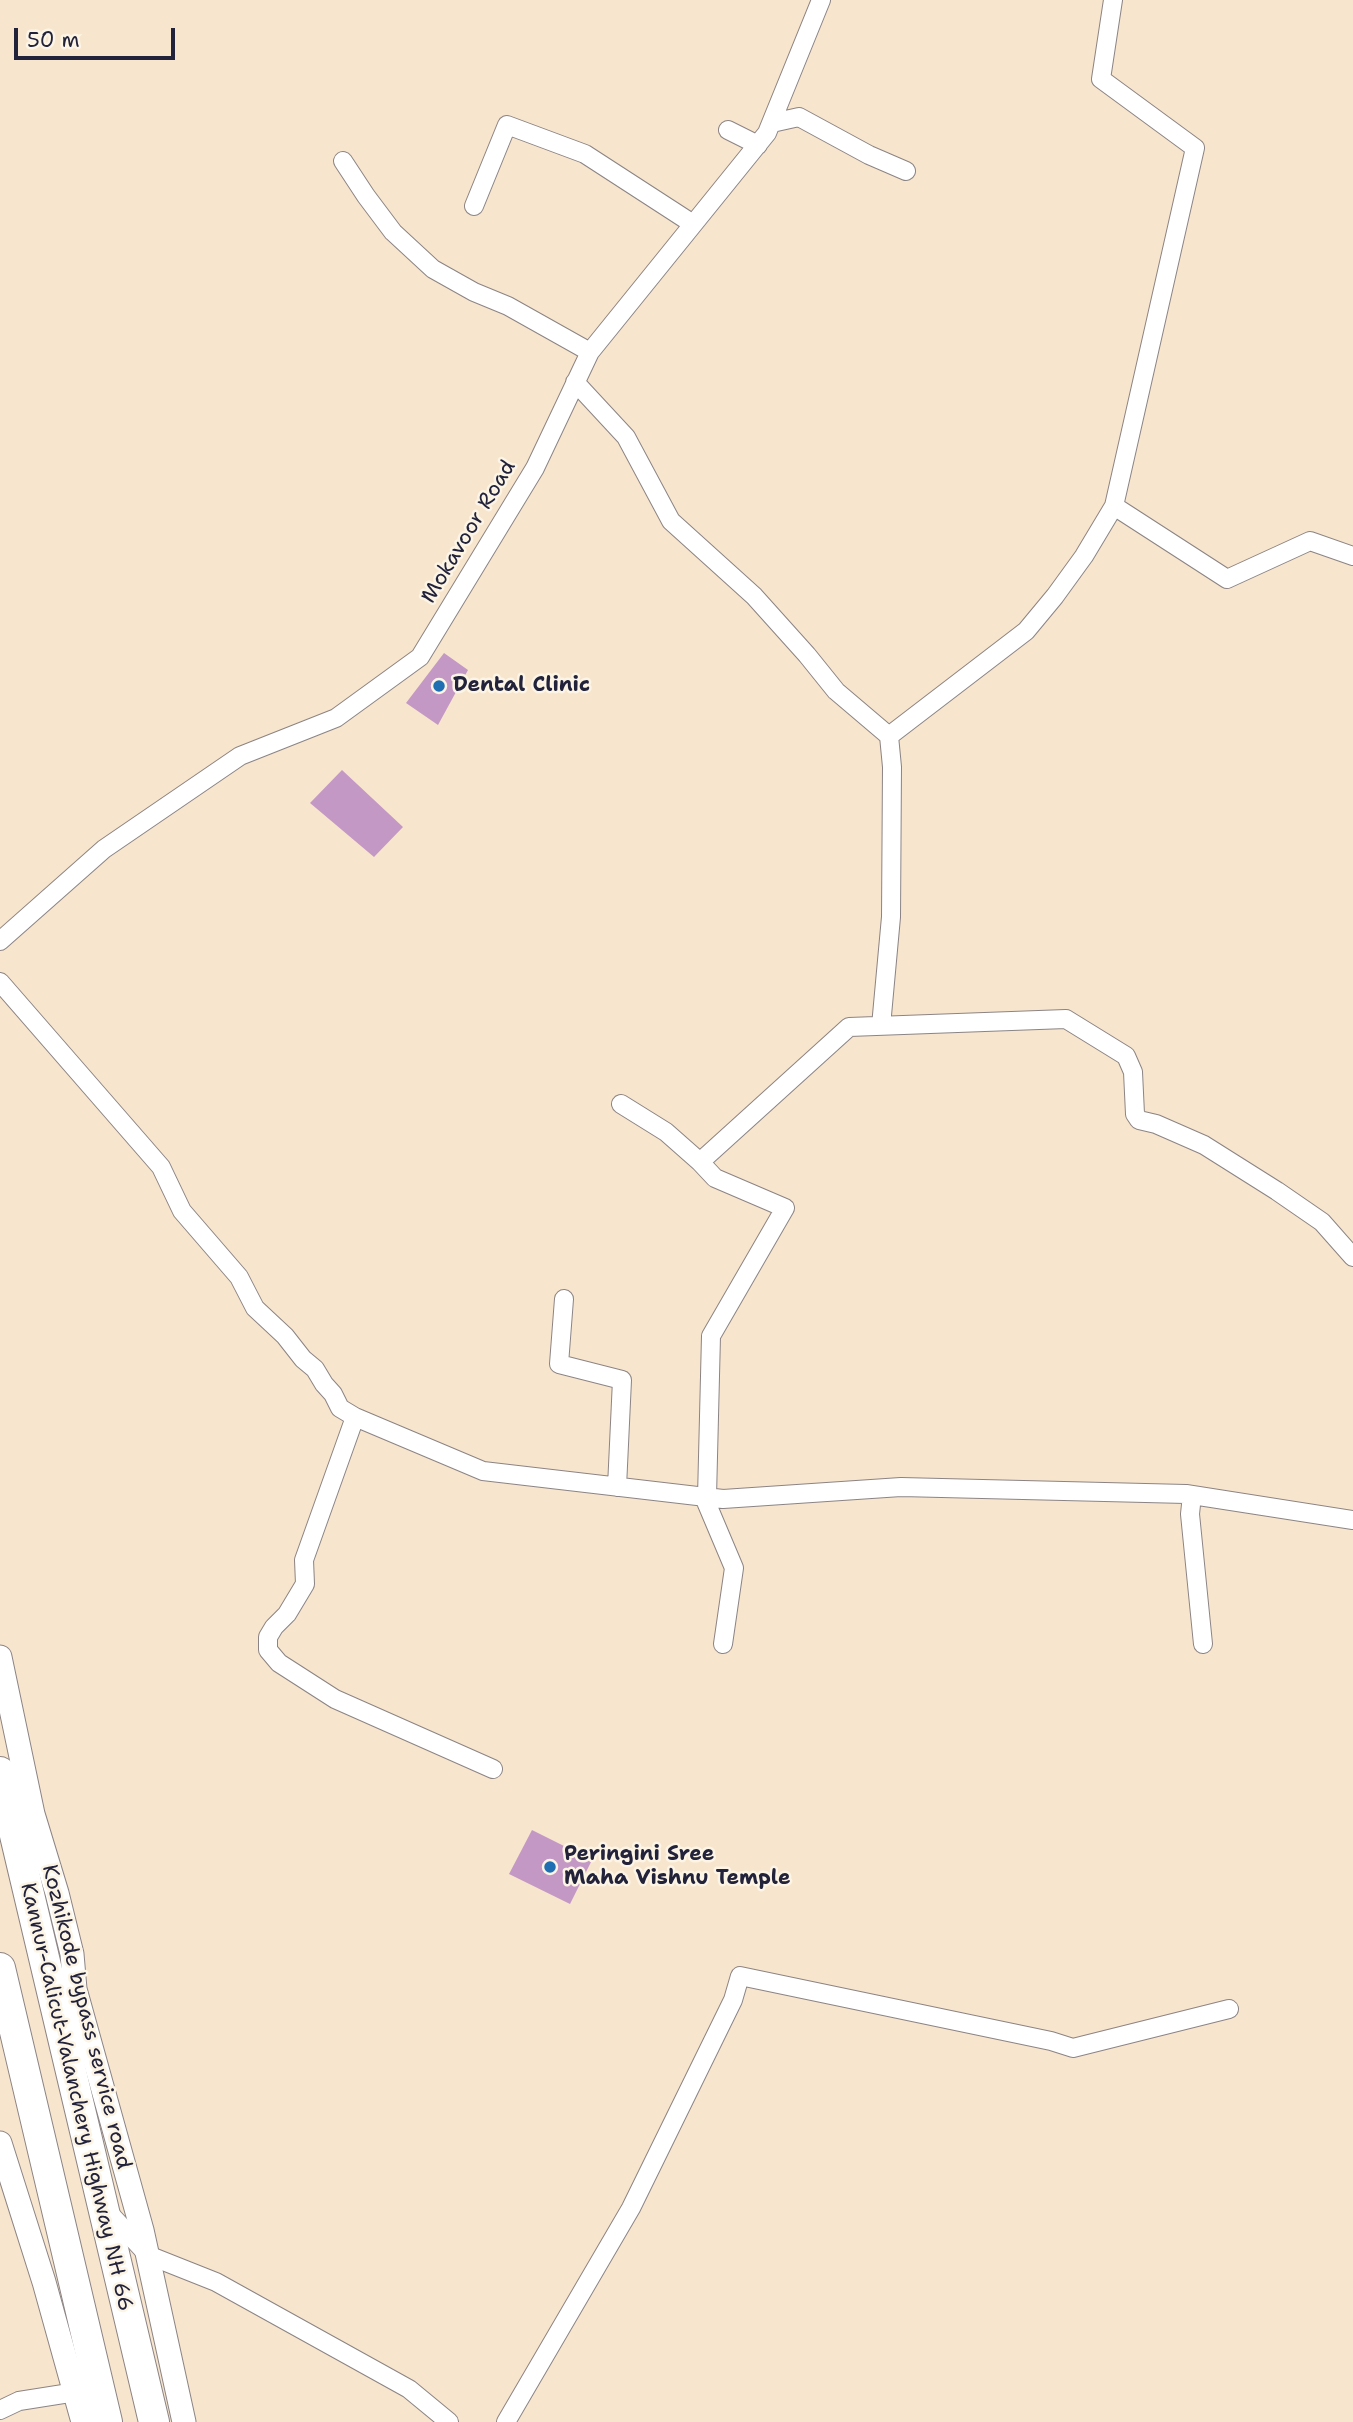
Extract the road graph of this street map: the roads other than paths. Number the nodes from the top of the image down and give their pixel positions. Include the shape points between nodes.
1 (821, 0) edge
2 (1113, 0) edge
3 (772, 123) junction
4 (728, 130) dead end
5 (758, 145) junction
6 (343, 161) dead end
7 (906, 171) dead end
8 (474, 206) dead end
9 (693, 224) junction
10 (590, 352) junction
11 (575, 382) junction
12 (1114, 506) junction
13 (1353, 556) edge
14 (889, 736) junction
15 (0, 941) edge
16 (0, 982) edge
17 (881, 1026) junction
18 (621, 1104) dead end
19 (700, 1162) junction
20 (1353, 1257) edge
21 (564, 1298) dead end
22 (355, 1417) junction
23 (617, 1487) junction
24 (1192, 1495) junction
25 (706, 1497) junction
26 (1353, 1520) edge
27 (723, 1644) dead end
28 (1203, 1644) dead end
29 (0, 1657) edge
30 (493, 1769) dead end
31 (0, 1772) edge
32 (0, 1968) edge
33 (1229, 2009) dead end
34 (0, 2143) edge
35 (4, 2168) edge
36 (103, 2207) junction
37 (148, 2255) junction
38 (76, 2392) junction
39 (0, 2410) edge
40 (83, 2422) edge
41 (107, 2422) edge
42 (154, 2422) edge
43 (184, 2422) edge
44 (449, 2422) edge
45 (506, 2422) edge

1 - 3 street, Mokavoor Road
2 - 12 street via 1101,79 1195,148
3 - 5 street, Mokavoor Road
3 - 7 street via 799,117
4 - 5 street
5 - 9 street, Mokavoor Road
6 - 10 street via 393,233 433,269
8 - 9 street via 507,125 584,154
9 - 10 street, Mokavoor Road
10 - 11 street, Mokavoor Road
11 - 14 street via 626,437 671,521 754,596 836,691
11 - 15 street, Mokavoor Road via 535,468 420,657 336,718 240,756 104,849
12 - 13 street via 1227,579 1310,541
12 - 14 street via 1084,556 1026,631
14 - 17 street via 891,917
16 - 22 street via 161,1167 181,1211 239,1277 255,1308 315,1369 340,1408
17 - 19 street via 849,1027
17 - 20 street via 1066,1019 1126,1056 1133,1072 1139,1120 1204,1145 1256,1178 1322,1222
18 - 19 street via 666,1132
19 - 25 street via 715,1178 785,1208 711,1336
21 - 23 street via 559,1364 622,1380
22 - 23 street via 483,1471
22 - 30 street via 304,1560 305,1584 268,1637 268,1650 279,1664 335,1699
23 - 25 street
24 - 25 street via 901,1487
24 - 26 street
24 - 28 street
25 - 27 street via 734,1567
29 - 37 street, Kozhikode bypass service road via 33,1814 72,1954 75,1989
31 - 36 highway, Kannur-Calicut-Valanchery Highway NH 66
32 - 41 highway
33 - 45 street via 1073,2048 740,1976 733,2000 631,2208
34 - 35 street
35 - 38 street
36 - 37 street
36 - 42 highway, Kannur-Calicut-Valanchery Highway NH 66
37 - 43 street
37 - 44 street via 216,2282 397,2382
38 - 39 street via 19,2401
38 - 40 street

